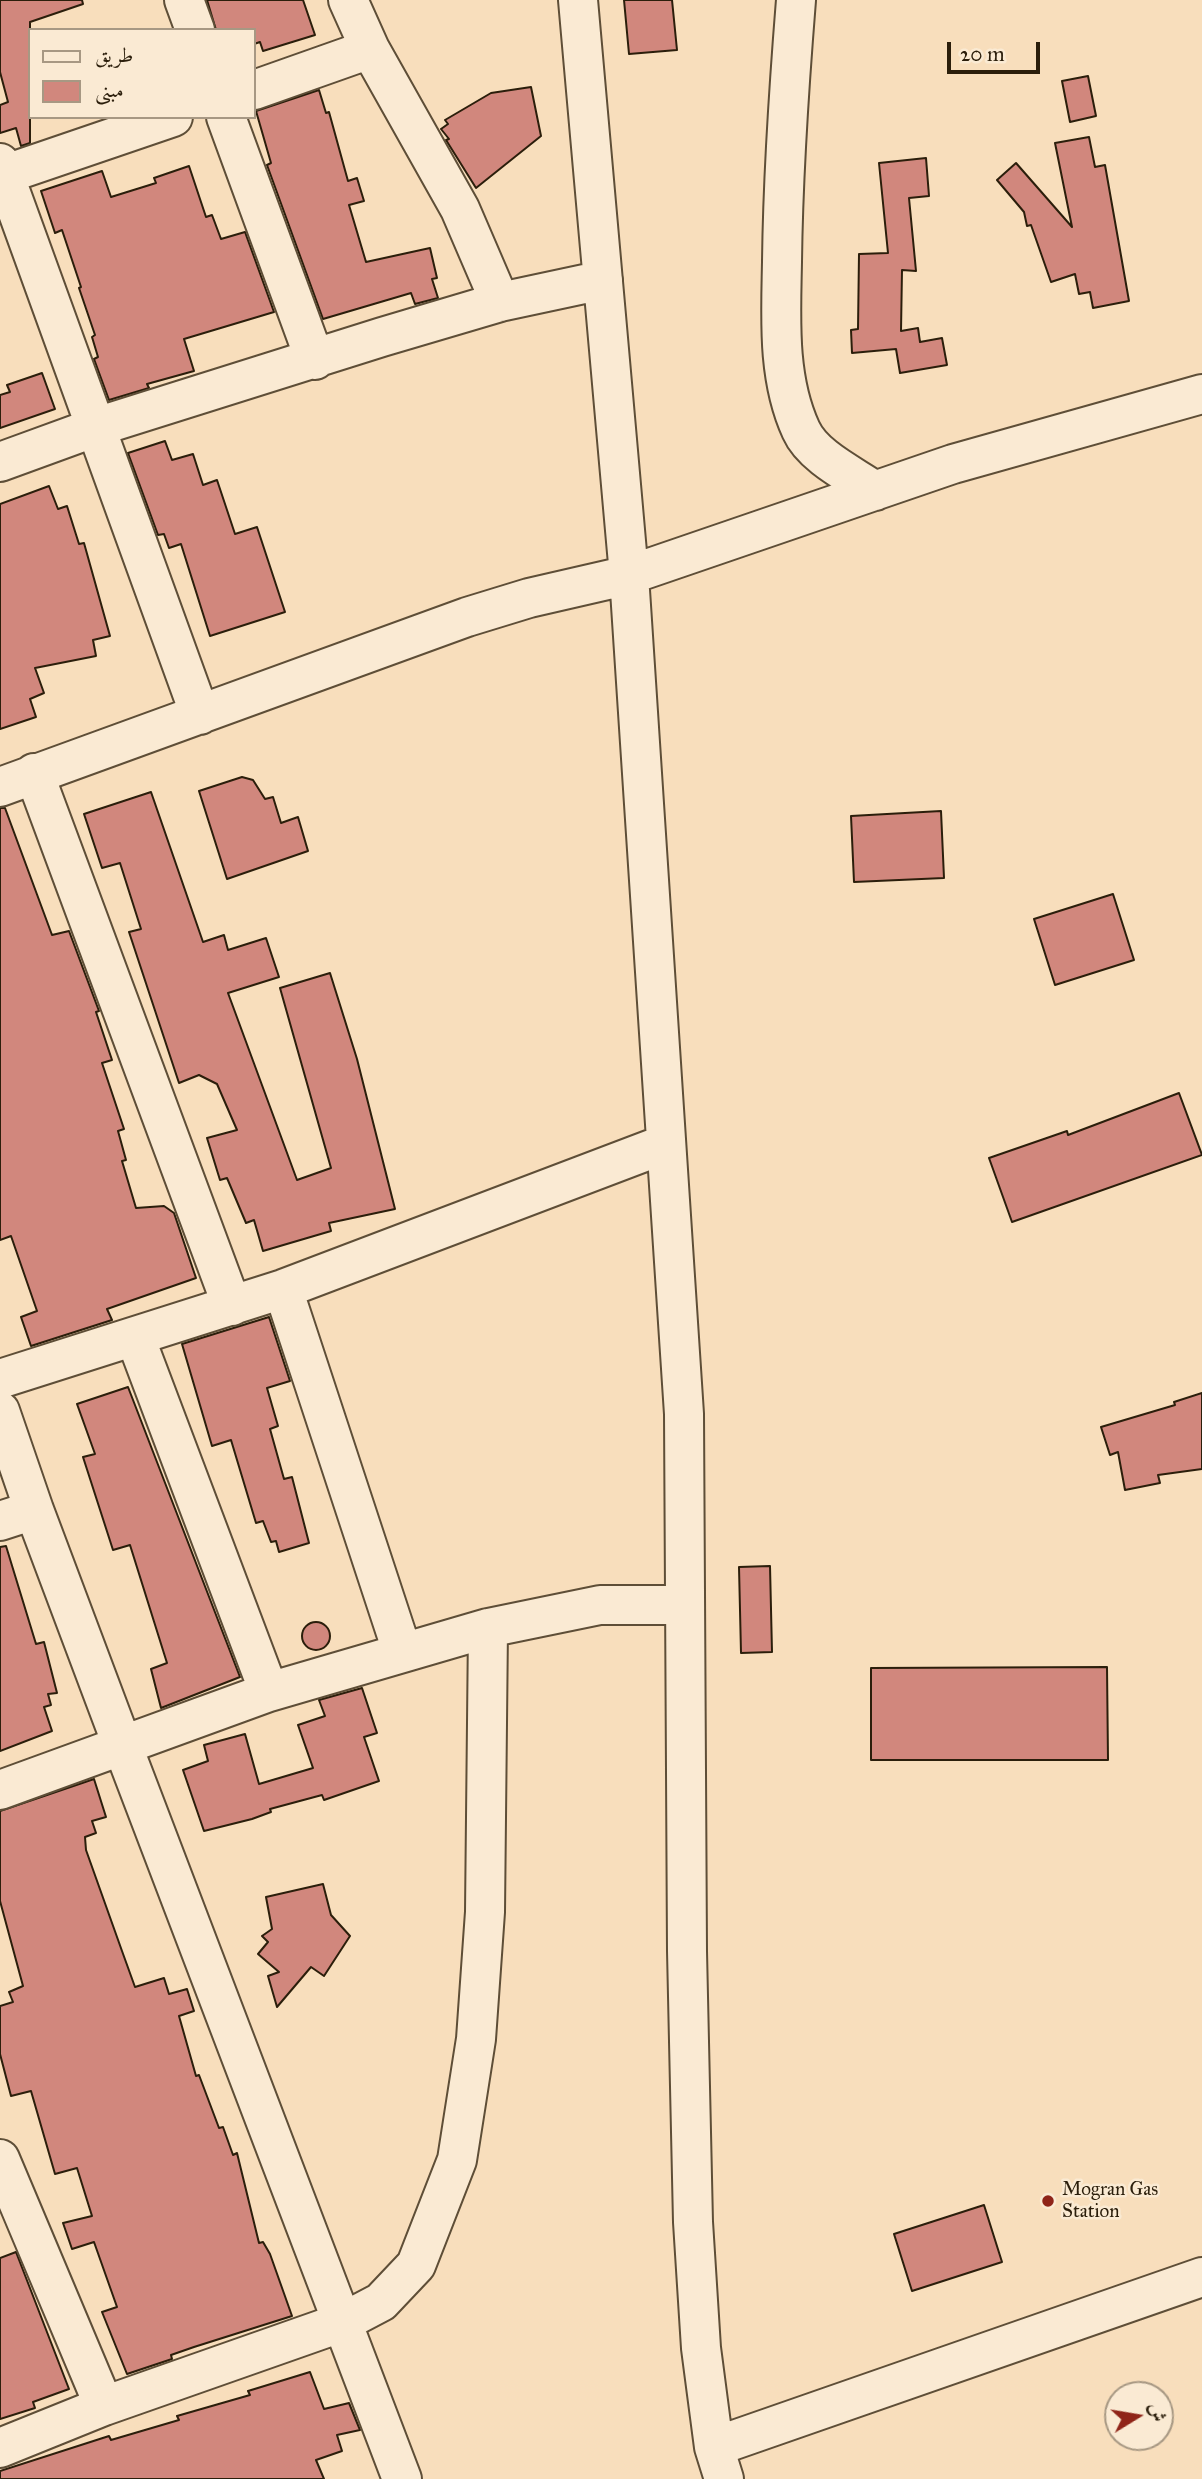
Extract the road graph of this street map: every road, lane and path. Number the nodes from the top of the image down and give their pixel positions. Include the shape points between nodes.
1 (184, 0) edge
2 (348, 0) edge
3 (578, 0) edge
4 (796, 0) edge
5 (194, 28) edge
6 (370, 49) junction
7 (256, 89) edge
8 (167, 119) edge
9 (227, 119) edge
10 (1, 171) edge
11 (603, 280) junction
12 (500, 302) junction
13 (315, 360) junction
14 (1202, 394) edge
15 (96, 427) junction
16 (0, 461) edge
17 (875, 491) junction
18 (629, 575) junction
19 (200, 715) junction
20 (17, 780) edge
21 (665, 1144) junction
22 (283, 1289) junction
23 (232, 1306) junction
24 (135, 1337) junction
25 (0, 1379) edge
26 (0, 1410) edge
27 (17, 1516) edge
28 (684, 1605) junction
29 (488, 1628) junction
30 (402, 1651) junction
31 (269, 1692) junction
32 (123, 1747) junction
33 (0, 1790) edge
34 (0, 2159) edge
35 (1202, 2277) edge
36 (343, 2322) junction
37 (104, 2406) junction
38 (0, 2448) edge
39 (719, 2463) edge
40 (402, 2479) edge

1 - 5 street
2 - 6 street
3 - 11 street
4 - 17 street via 782,238 781,325 787,387 802,433 822,454
6 - 7 street
6 - 12 street via 460,209
8 - 10 street
9 - 13 street
10 - 15 street
11 - 12 street
11 - 18 street
12 - 13 street
13 - 15 street
14 - 17 street
15 - 16 street
15 - 19 street
17 - 18 street
18 - 19 street via 467,617
18 - 21 street
19 - 20 street
20 - 23 street
21 - 22 street
21 - 28 street via 684,1414
22 - 23 street
22 - 30 street
23 - 24 street
24 - 25 street
24 - 31 street
26 - 27 street
27 - 32 street
28 - 29 street via 600,1605
28 - 39 street via 693,2222 701,2348
29 - 30 street
29 - 36 street via 485,1912 475,2039 457,2160 416,2265 381,2302
30 - 31 street
31 - 32 street
32 - 33 street
32 - 36 street
34 - 37 street
35 - 39 street
36 - 37 street
36 - 40 street
37 - 38 street

